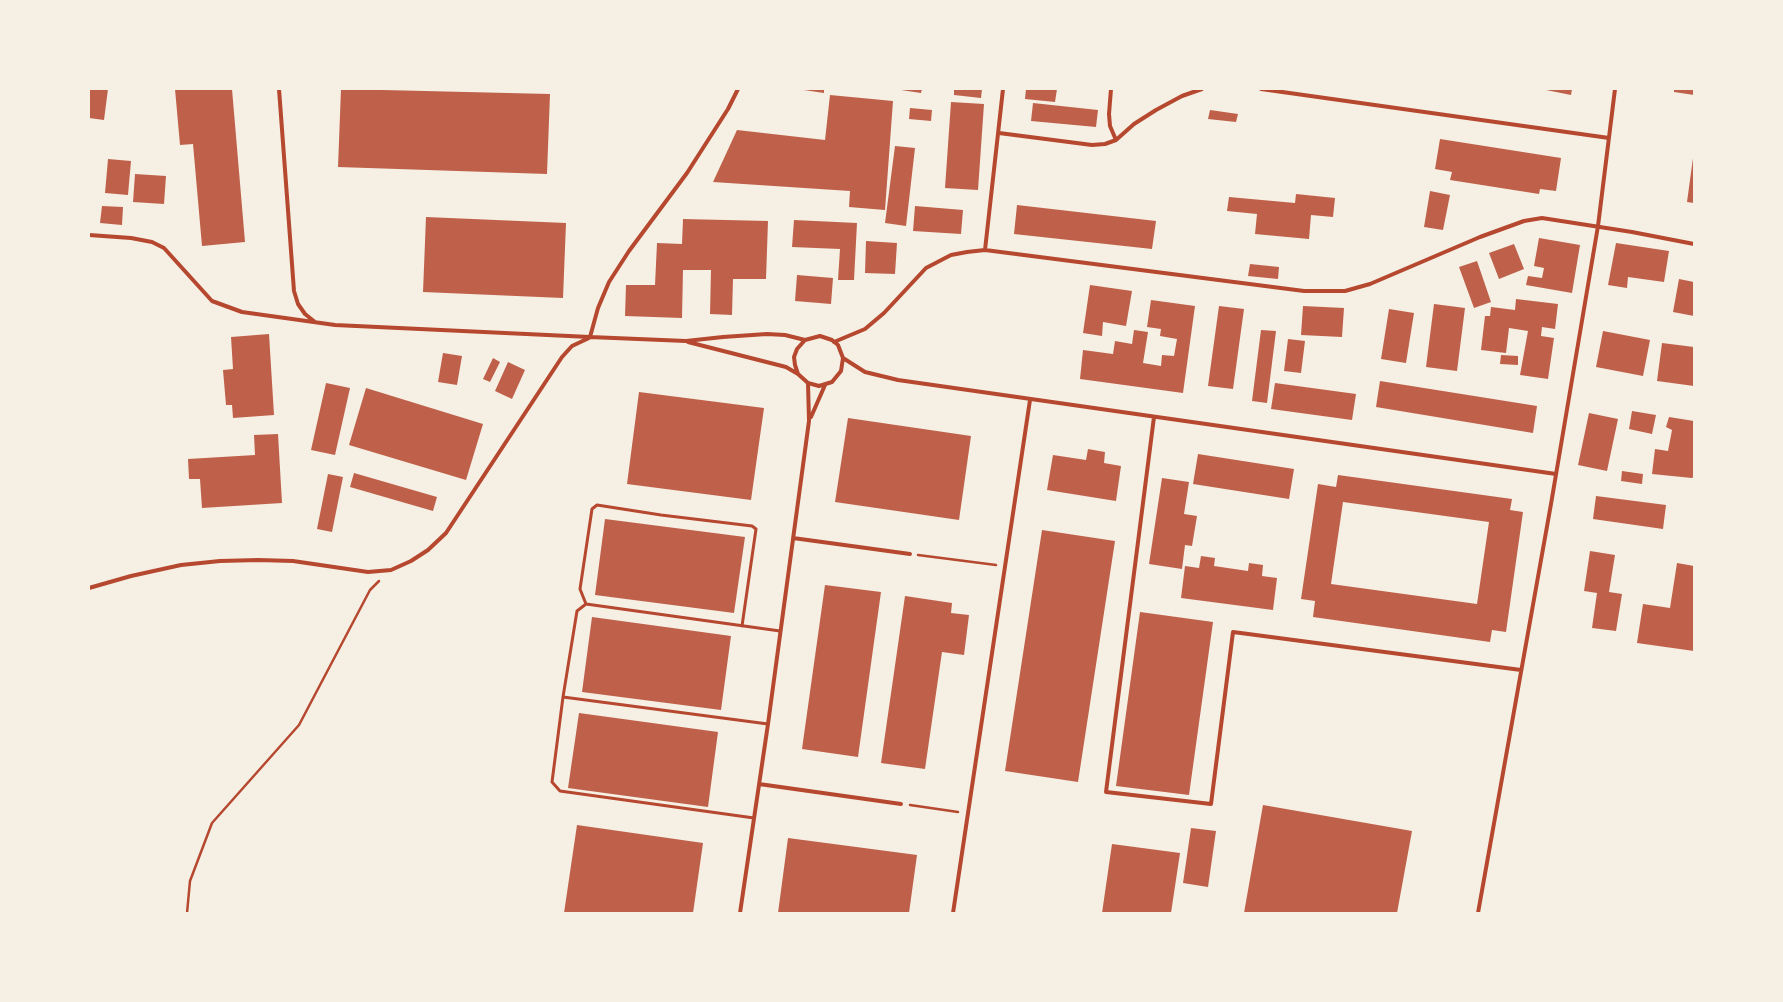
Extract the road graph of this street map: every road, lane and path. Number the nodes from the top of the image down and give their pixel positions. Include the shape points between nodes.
1 (279, 89) edge
2 (738, 89) edge
3 (1003, 89) edge
4 (1111, 89) edge
5 (1202, 89) edge
6 (1261, 89) edge
7 (1615, 89) edge
8 (999, 133) junction
9 (1609, 138) junction
10 (1116, 140) junction
11 (1598, 226) junction
12 (89, 235) edge
13 (1694, 244) edge
14 (985, 250) junction
15 (315, 322) junction
16 (590, 337) junction
17 (805, 340) junction
18 (686, 341) junction
19 (834, 342) junction
20 (843, 358) junction
21 (798, 374) junction
22 (808, 383) junction
23 (825, 385) junction
24 (1030, 400) junction
25 (1154, 417) junction
26 (810, 419) junction
27 (1556, 474) junction
28 (793, 538) junction
29 (910, 554) joint
30 (1005, 566) junction
31 (391, 570) junction
32 (89, 588) edge
33 (586, 604) junction
34 (742, 626) junction
35 (780, 631) junction
36 (1521, 670) junction
37 (563, 697) junction
38 (768, 724) junction
39 (759, 784) junction
40 (901, 804) joint
41 (968, 813) junction
42 (754, 818) junction
43 (187, 913) edge
44 (740, 913) edge
45 (953, 913) edge
46 (1478, 913) edge

1 - 15 street via 294,291 298,304
2 - 16 street via 688,173 609,282
3 - 8 street
4 - 10 street via 1109,120
5 - 10 street via 1156,110
6 - 9 street
7 - 9 street
8 - 10 street via 1092,145
8 - 14 street
9 - 11 street
11 - 13 street
11 - 14 street via 1542,218 1524,221 1370,284 1345,291 1304,292
11 - 27 street
12 - 15 street via 131,238 152,242 164,248 212,301 242,312
14 - 19 street via 951,255 926,268 866,329
15 - 16 street
16 - 18 street
16 - 31 street via 572,346 562,357 446,533 428,550
17 - 18 street via 784,335 756,334
17 - 19 street via 820,336
17 - 21 street via 796,349 794,357
18 - 21 street via 777,364
19 - 20 street via 841,350
20 - 23 street via 838,377
20 - 24 street via 866,372 898,380
21 - 22 street
22 - 23 street
22 - 26 street
23 - 26 street
24 - 25 street
24 - 30 street
25 - 27 street
25 - 36 street via 1106,792 1211,804 1233,632
26 - 28 street
27 - 36 street
28 - 29 street
28 - 35 street
29 - 30 path
30 - 41 street
31 - 32 street via 368,572 293,561 220,560 152,571
31 - 43 path via 370,590 299,725 212,823 190,881
33 - 34 lane
33 - 34 lane via 580,589 592,509 597,505 752,526 756,529
33 - 37 lane via 577,611
34 - 35 lane
35 - 38 street
36 - 46 street
37 - 38 lane
37 - 42 lane via 552,782 560,791
38 - 39 street
39 - 40 street
39 - 42 street
40 - 41 path
41 - 45 street
42 - 44 street

